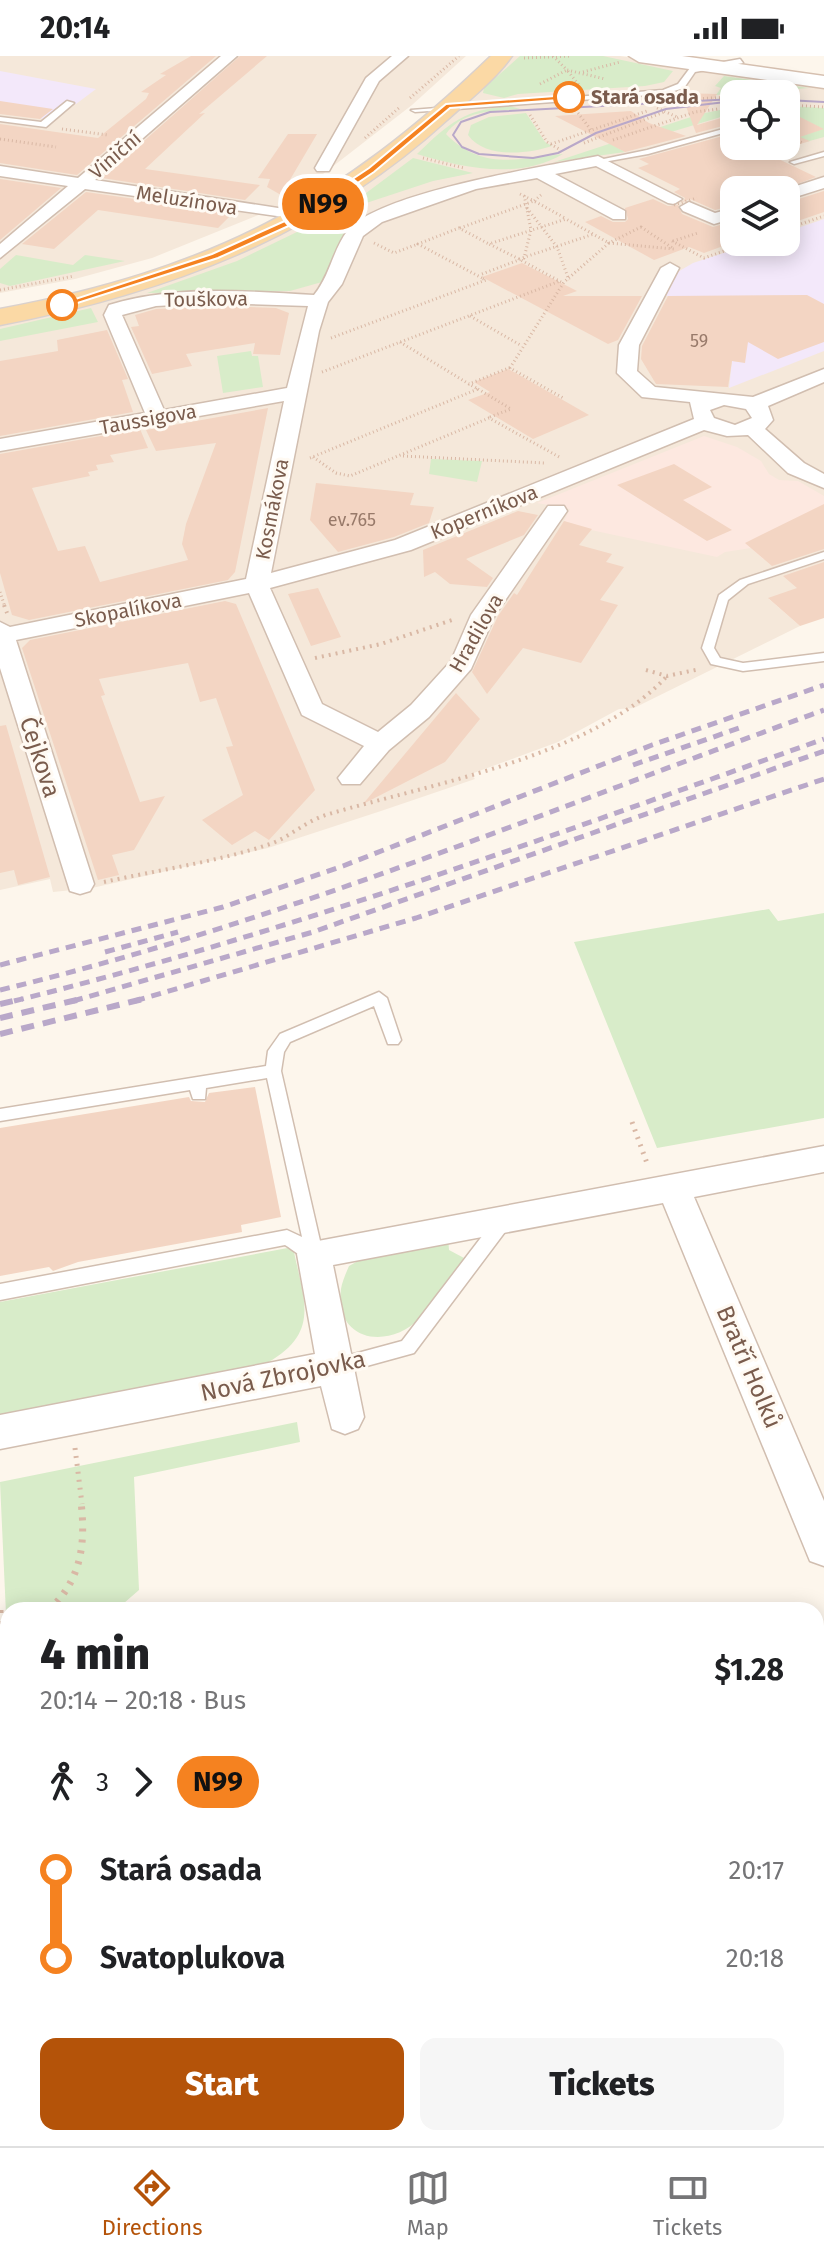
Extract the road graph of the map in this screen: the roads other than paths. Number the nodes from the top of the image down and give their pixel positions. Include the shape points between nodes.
1 (230, 56) edge
2 (401, 56) edge
3 (464, 58) edge
4 (507, 58) edge
5 (633, 58) edge
6 (694, 62) edge
7 (824, 73) edge
8 (824, 82) edge
9 (70, 103) dead end
10 (448, 106) junction
11 (415, 110) junction
12 (0, 119) edge
13 (43, 125) junction
14 (55, 127) dead end
15 (720, 132) edge
16 (824, 154) edge
17 (598, 161) junction
18 (794, 162) dead end
19 (323, 168) dead end
20 (0, 171) edge
21 (537, 171) junction
22 (824, 182) edge
23 (81, 184) junction
24 (800, 190) edge
25 (278, 213) junction
26 (619, 215) dead end
27 (720, 217) edge
28 (0, 253) edge
29 (670, 268) dead end
30 (319, 301) junction
31 (0, 303) edge
32 (0, 317) edge
33 (824, 375) edge
34 (296, 393) junction
35 (682, 394) junction
36 (722, 398) junction
37 (754, 404) junction
38 (702, 415) junction
39 (157, 417) junction
40 (752, 428) junction
41 (0, 445) edge
42 (824, 482) edge
43 (556, 511) dead end
44 (824, 555) edge
45 (257, 584) junction
46 (3, 630) edge
47 (824, 657) edge
48 (380, 744) junction
49 (351, 778) dead end
50 (80, 884) road end
51 (393, 1040) dead end
52 (273, 1071) junction
53 (0, 1115) edge
54 (824, 1159) edge
55 (663, 1181) junction
56 (505, 1219) junction
57 (314, 1254) junction
58 (0, 1292) edge
59 (334, 1367) junction
60 (345, 1417) dead end
61 (0, 1432) edge
62 (824, 1547) edge

1 - 23 street, Viniční
2 - 19 street via 373,78
3 - 11 main road
4 - 10 main road
5 - 6 street
6 - 7 street via 740,61
6 - 8 street
6 - 10 lane via 681,86 664,92
9 - 13 lane
10 - 11 lane
10 - 32 main road via 360,179 259,237 107,293
11 - 25 main road via 349,166
12 - 13 lane
13 - 14 lane
15 - 17 lane
16 - 18 lane
17 - 21 street
17 - 27 street via 714,219
20 - 23 street, Meluzínova
21 - 26 street
21 - 30 street, Kosmákova via 470,177 376,218
22 - 24 street
23 - 25 street, Meluzínova
23 - 28 street, Viniční
25 - 31 main road via 145,268
29 - 35 street via 629,345 627,373 649,393
30 - 34 street, Kosmákova
30 - 39 street, Touškova via 141,301 116,309 113,315
33 - 37 street
34 - 39 street, Taussigova
34 - 45 street, Kosmákova
35 - 36 street
35 - 38 street via 695,400
36 - 37 street
36 - 38 street, Koperníkova
37 - 40 street via 763,420
38 - 40 street via 722,429
38 - 45 street, Koperníkova via 403,545
39 - 41 street, Taussigova
40 - 42 street via 796,468
43 - 48 street, Hradilova via 483,615 462,664 420,711
44 - 47 lane via 744,582 723,598 708,648 715,661 743,667
45 - 46 street, Skopalíkova
45 - 48 street, Kosmákova via 311,709
46 - 50 street, Čejkova
48 - 49 street, Hradilova
51 - 52 lane via 379,998 285,1038 276,1051
52 - 53 lane via 198,1089
52 - 57 lane
54 - 55 street
55 - 56 street
55 - 62 street, Bratří Holků
56 - 57 street
56 - 59 lane, Nová Zbrojovka via 408,1347
57 - 58 lane via 287,1237
57 - 59 street
59 - 60 street
59 - 61 street, Nová Zbrojovka

